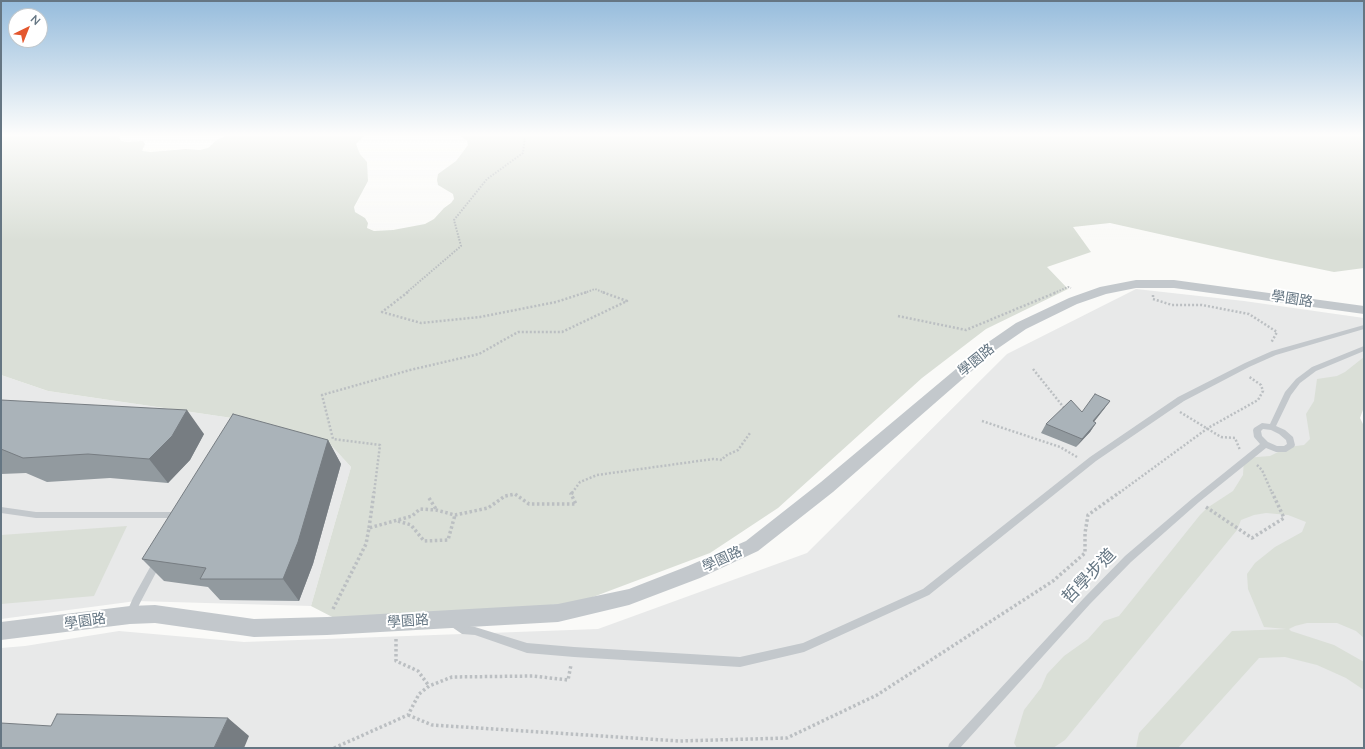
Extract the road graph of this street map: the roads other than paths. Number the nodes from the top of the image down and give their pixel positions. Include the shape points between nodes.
1 (1364, 310) edge
2 (1364, 327) edge
3 (1364, 348) edge
4 (1272, 427) junction
5 (1265, 444) junction
6 (1, 510) edge
7 (180, 521) edge
8 (162, 554) edge
9 (130, 614) junction
10 (448, 618) junction
11 (1, 631) edge
12 (953, 748) edge

1 - 10 street, 學園路 via 1174,284 1136,284 1091,294 1021,326 992,346 827,487 752,546 629,597 558,613
2 - 10 lane via 1274,353 1170,407 1088,464 926,592 804,647 740,662 574,652 527,648 462,630
3 - 4 lane via 1314,369 1298,381 1288,394
4 - 5 lane via 1262,426 1257,430 1258,437
4 - 5 lane via 1286,435 1291,445 1286,450
5 - 12 lane, 哲學步道 via 1128,559
6 - 7 lane via 36,514 184,515
8 - 9 lane
9 - 10 street, 學園路 via 154,614 254,628
9 - 11 street, 學園路

